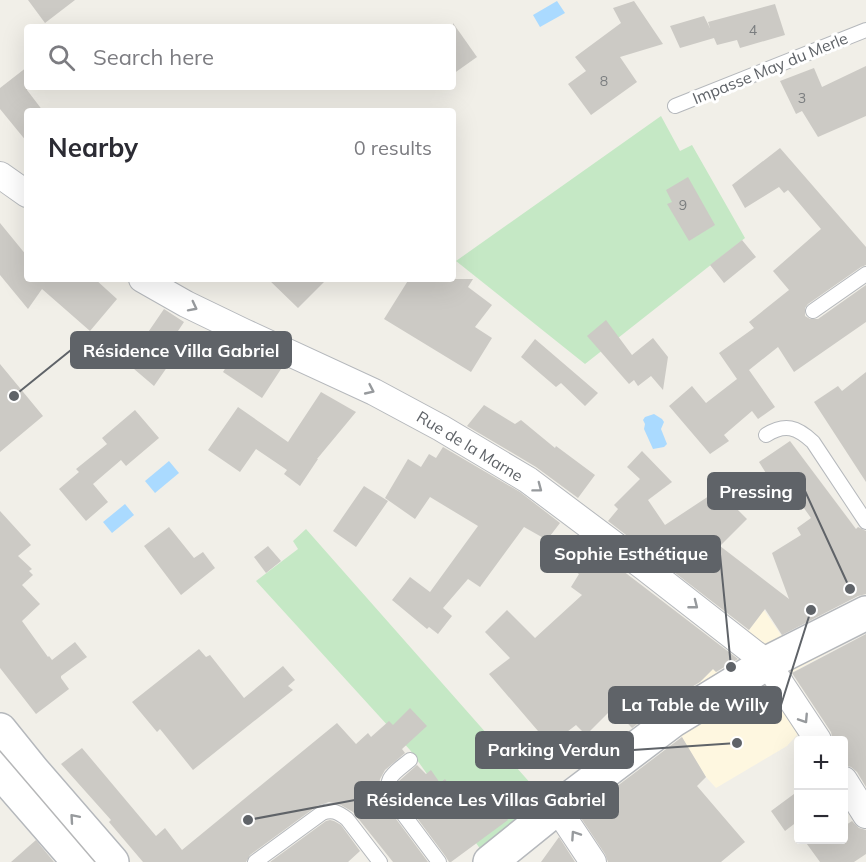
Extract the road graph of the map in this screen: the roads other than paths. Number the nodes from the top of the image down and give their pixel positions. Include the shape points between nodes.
1 (866, 30) edge
2 (675, 106) dead end
3 (0, 175) edge
4 (24, 192) edge
5 (866, 274) edge
6 (147, 282) edge
7 (813, 311) dead end
8 (766, 435) dead end
9 (866, 522) edge
10 (866, 613) edge
11 (767, 663) junction
12 (0, 730) edge
13 (815, 736) edge
14 (410, 760) dead end
15 (5, 784) edge
16 (848, 788) edge
17 (556, 808) junction
18 (866, 815) edge
19 (79, 862) edge
20 (112, 862) edge
21 (255, 862) edge
22 (380, 862) edge
23 (439, 862) edge
24 (490, 862) edge
25 (593, 862) edge

1 - 2 lane, Impasse May du Merle
3 - 4 street
5 - 7 lane
6 -> 11 street, Rue de la Marne via 374,392 528,480
8 - 9 lane via 776,429 802,432 813,442
10 - 11 street
11 -> 13 street, Rue de la Marne
11 - 17 street via 672,721
20 -> 12 street
14 - 23 lane via 391,776 388,791
15 - 19 street
16 - 18 street
17 - 24 street
25 -> 17 street
21 - 22 lane via 322,813 334,811 346,819

